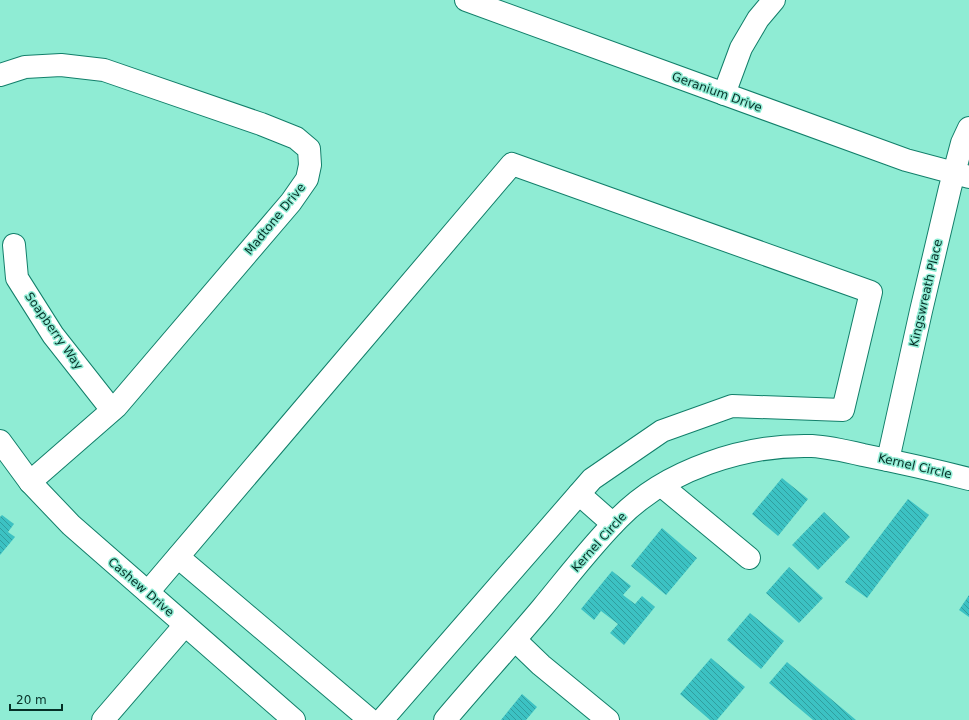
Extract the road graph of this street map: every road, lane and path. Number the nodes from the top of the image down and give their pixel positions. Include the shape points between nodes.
1 (466, 0) edge
2 (774, 0) edge
3 (0, 74) edge
4 (724, 94) junction
5 (969, 128) edge
6 (962, 175) edge
7 (14, 244) dead end
8 (112, 410) junction
9 (4, 455) edge
10 (888, 460) junction
11 (969, 479) edge
12 (30, 482) junction
13 (662, 486) junction
14 (579, 494) junction
15 (613, 524) junction
16 (178, 557) junction
17 (749, 558) dead end
18 (148, 592) junction
19 (185, 625) junction
20 (515, 640) junction
21 (103, 720) edge
22 (294, 720) edge
23 (370, 720) edge
24 (382, 720) edge
25 (445, 720) edge
26 (608, 720) edge

1 - 4 street, Geranium Drive
2 - 4 street via 758,19 741,48
3 - 8 street, Madtone Drive via 25,67 61,65 104,70 261,124 296,138 309,149 310,165 307,179 291,202
4 - 6 street, Geranium Drive via 906,160
5 - 6 street, Kingswreath Place via 962,143
6 - 10 street, Kingswreath Place via 950,188
7 - 8 street, Soapberry Way via 17,278 53,334
8 - 12 street, Madtone Drive
9 - 12 street, Cashew Drive
10 - 11 street, Kernel Circle
10 - 13 street, Kernel Circle via 825,447 777,447 716,460
12 - 18 street, Cashew Drive via 72,525
13 - 15 street, Kernel Circle via 643,497
13 - 17 street
14 - 15 street
14 - 16 street via 592,479 662,431 732,406 843,410 871,292 512,164
14 - 24 street
15 - 20 street, Kernel Circle
16 - 18 street
16 - 23 street
18 - 19 street, Cashew Drive
19 - 21 street
19 - 22 street, Cashew Drive
20 - 25 street, Kernel Circle
20 - 26 street

